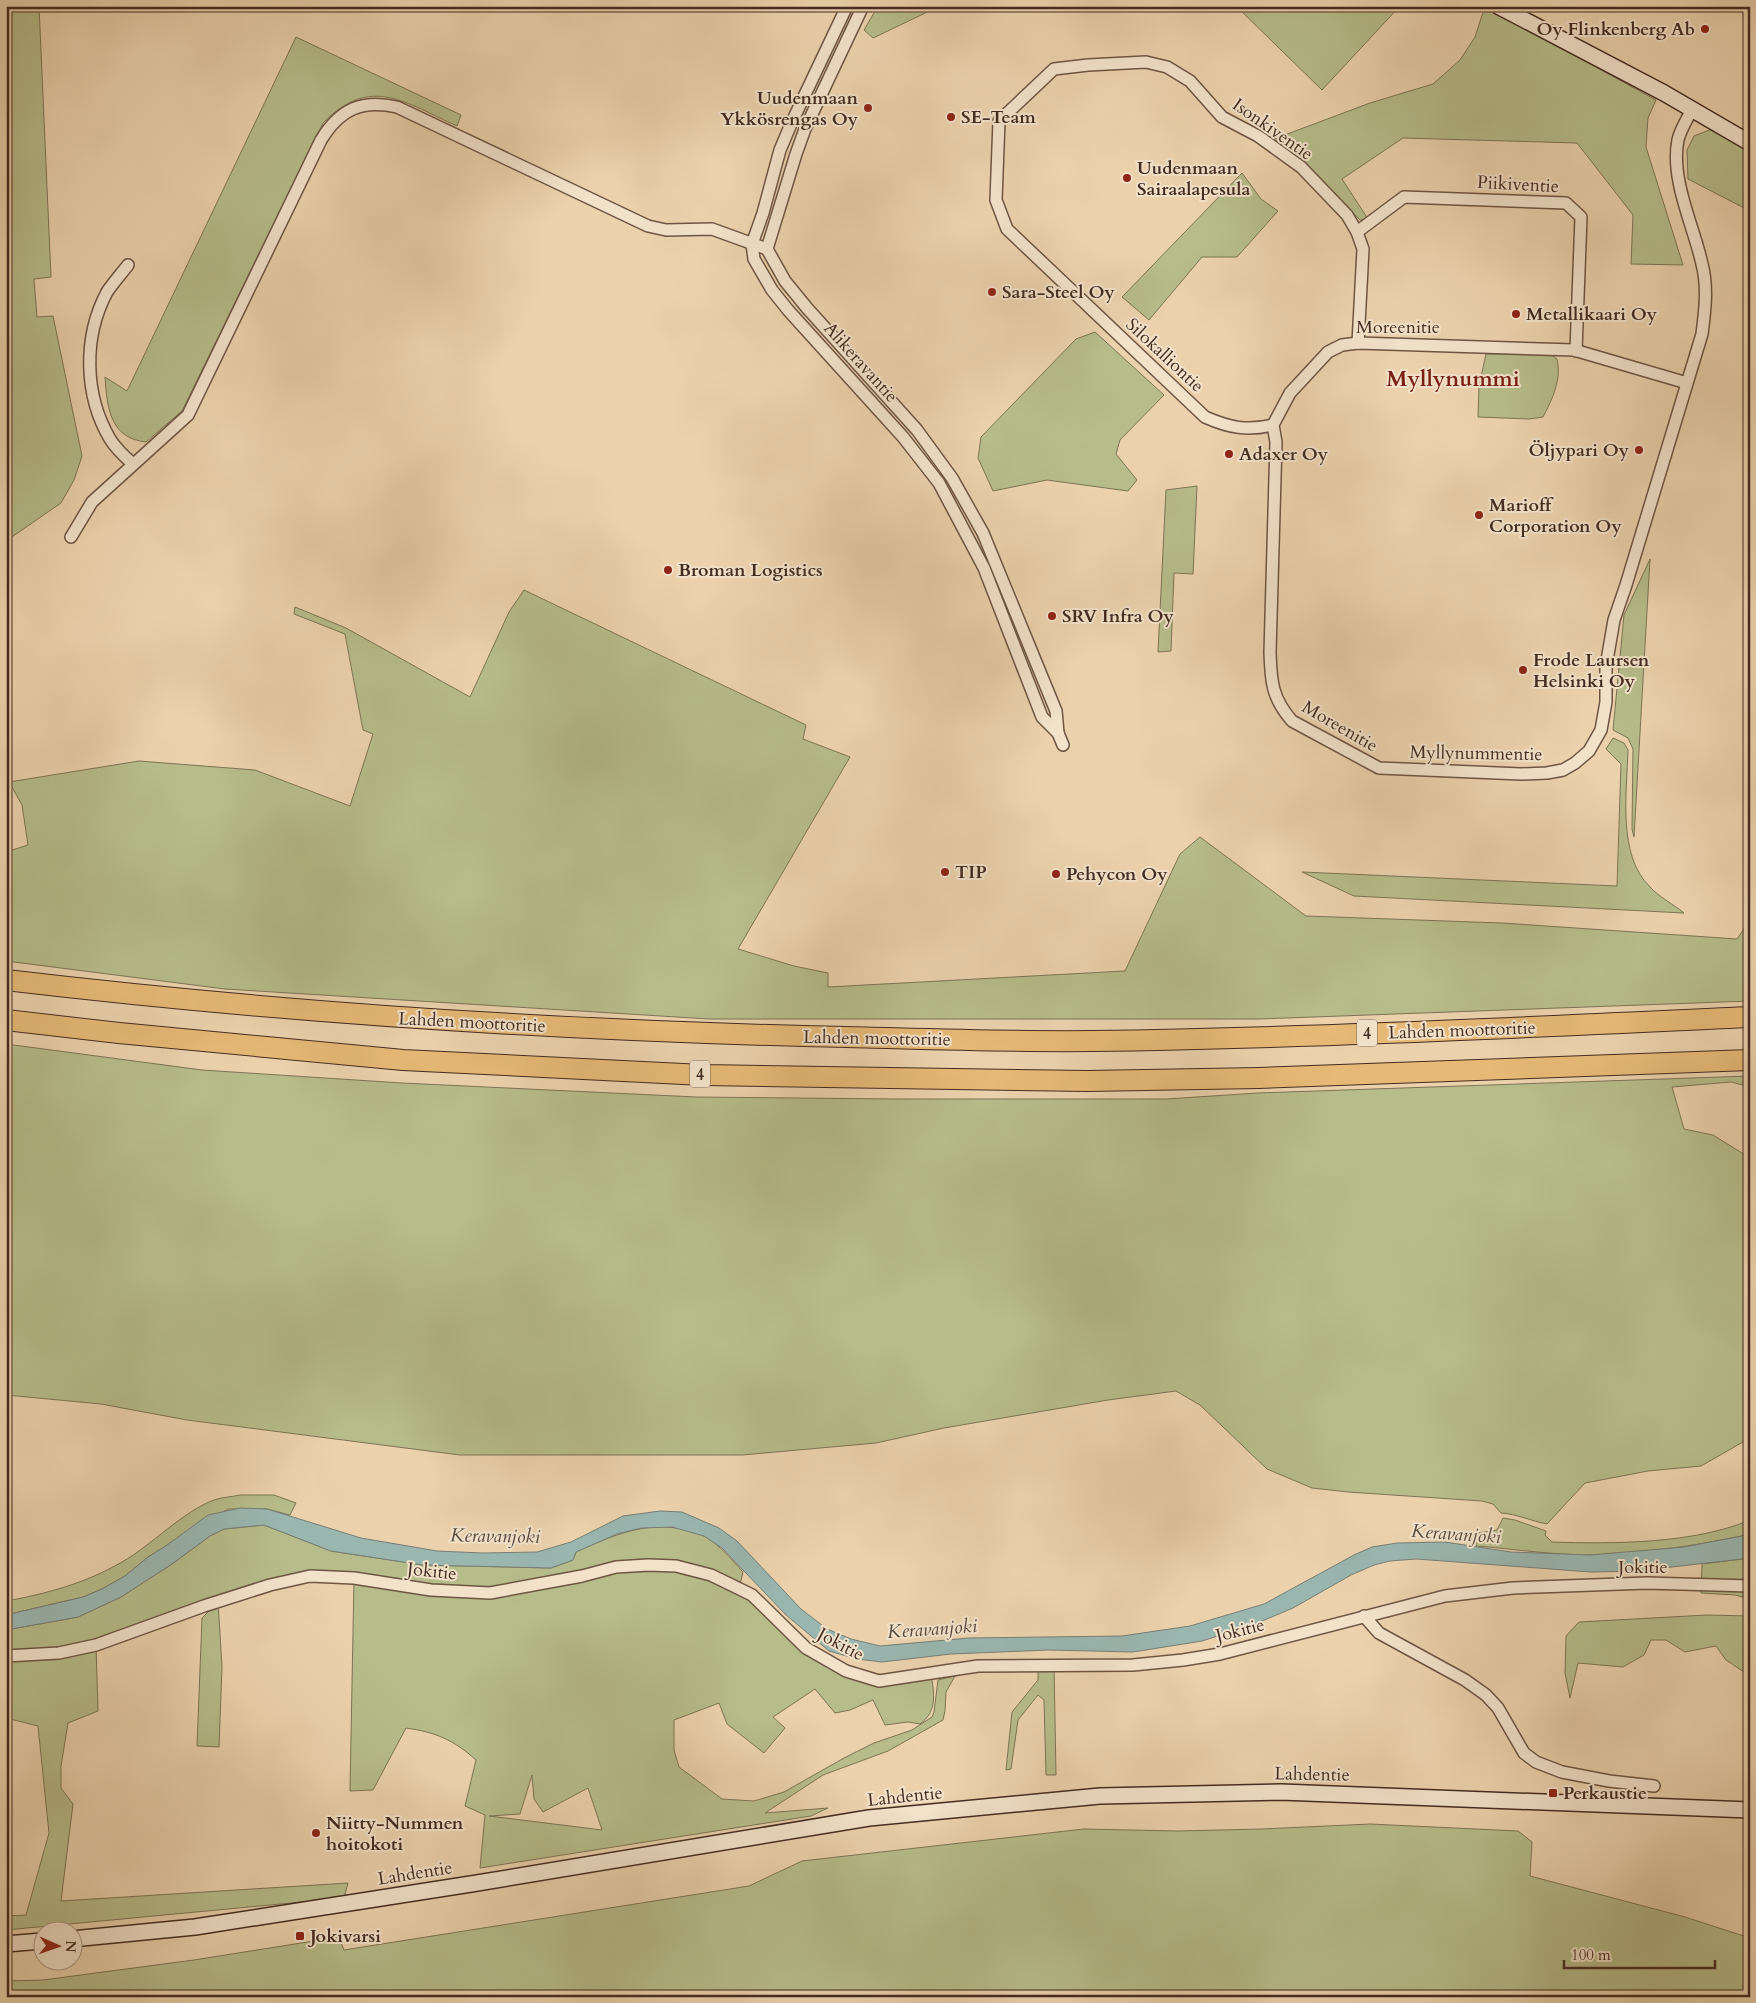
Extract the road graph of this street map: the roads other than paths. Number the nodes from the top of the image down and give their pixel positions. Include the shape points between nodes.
1 (848, 6) edge
2 (863, 6) edge
3 (1498, 6) edge
4 (1692, 108) junction
5 (1750, 143) edge
6 (1007, 230) joint
7 (1357, 232) junction
8 (752, 244) junction
9 (767, 249) junction
10 (128, 265) dead end
11 (1358, 342) junction
12 (1576, 350) junction
13 (1687, 383) junction
14 (1273, 425) junction
15 (133, 464) junction
16 (71, 537) dead end
17 (1058, 733) junction
18 (1064, 745) dead end
19 (1378, 768) joint
20 (6, 980) edge
21 (1750, 1017) edge
22 (6, 1020) edge
23 (1750, 1060) edge
24 (1750, 1586) edge
25 (1364, 1616) junction
26 (6, 1656) edge
27 (1654, 1786) dead end
28 (1750, 1810) edge
29 (82, 1937) edge
30 (32, 1942) edge
31 (6, 1944) edge

1 - 8 street via 787,132
2 - 9 street via 805,129
3 - 4 main road
4 - 5 main road
4 - 13 street, Myllynummentie via 1678,138 1676,156 1684,204 1706,288 1702,334
6 - 7 street, Isonkiventie via 996,200 999,121 1054,69 1146,62 1167,67 1190,81 1222,117 1258,136 1301,167 1347,215
6 - 14 street, Silokalliontie via 1205,417 1228,427
7 - 11 street, Isonkiventie via 1364,249
7 - 12 street, Piikiventie via 1404,197 1566,203 1580,217
8 - 9 street
8 - 15 street via 712,229 666,230 648,226 397,107 382,104 352,108 329,126 321,140 188,415
8 - 17 street, Alikeravantie via 754,259 777,296 902,436 939,484 984,568 1042,717
9 - 17 street, Alikeravantie via 785,281 806,308 917,430 967,502 990,549 1056,711
10 - 15 street via 107,292 94,327 89,358 92,396 110,440
11 - 12 street, Moreenitie
11 - 14 street, Moreenitie via 1328,352 1290,393
12 - 13 street, Moreenitie
13 - 19 street, Myllynummentie via 1614,620 1606,666 1604,718 1589,751 1563,770 1547,774
14 - 19 street, Moreenitie via 1276,442 1270,652 1274,696 1292,721
15 - 16 street via 92,502
17 - 18 street, Alikeravantie
20 - 21 highway, Lahden moottoritie / 4 via 122,994 406,1018 749,1035 1098,1041
22 - 23 highway, 4 via 403,1060 703,1075 1088,1081
24 - 25 street, Jokitie via 1647,1583 1513,1588 1444,1596
25 - 26 street, Jokitie via 1220,1654 1183,1660 1133,1665 978,1666 879,1681 846,1671 806,1648 752,1595 711,1575 676,1566 648,1565 616,1567 490,1593 431,1590 354,1578 310,1576 204,1606 96,1645 59,1653
25 - 27 street via 1379,1633 1465,1680 1486,1696 1498,1708 1524,1753 1536,1762 1562,1772
28 - 29 main road, Lahdentie via 1282,1792 1100,1796 869,1818 195,1927
30 - 31 main road

